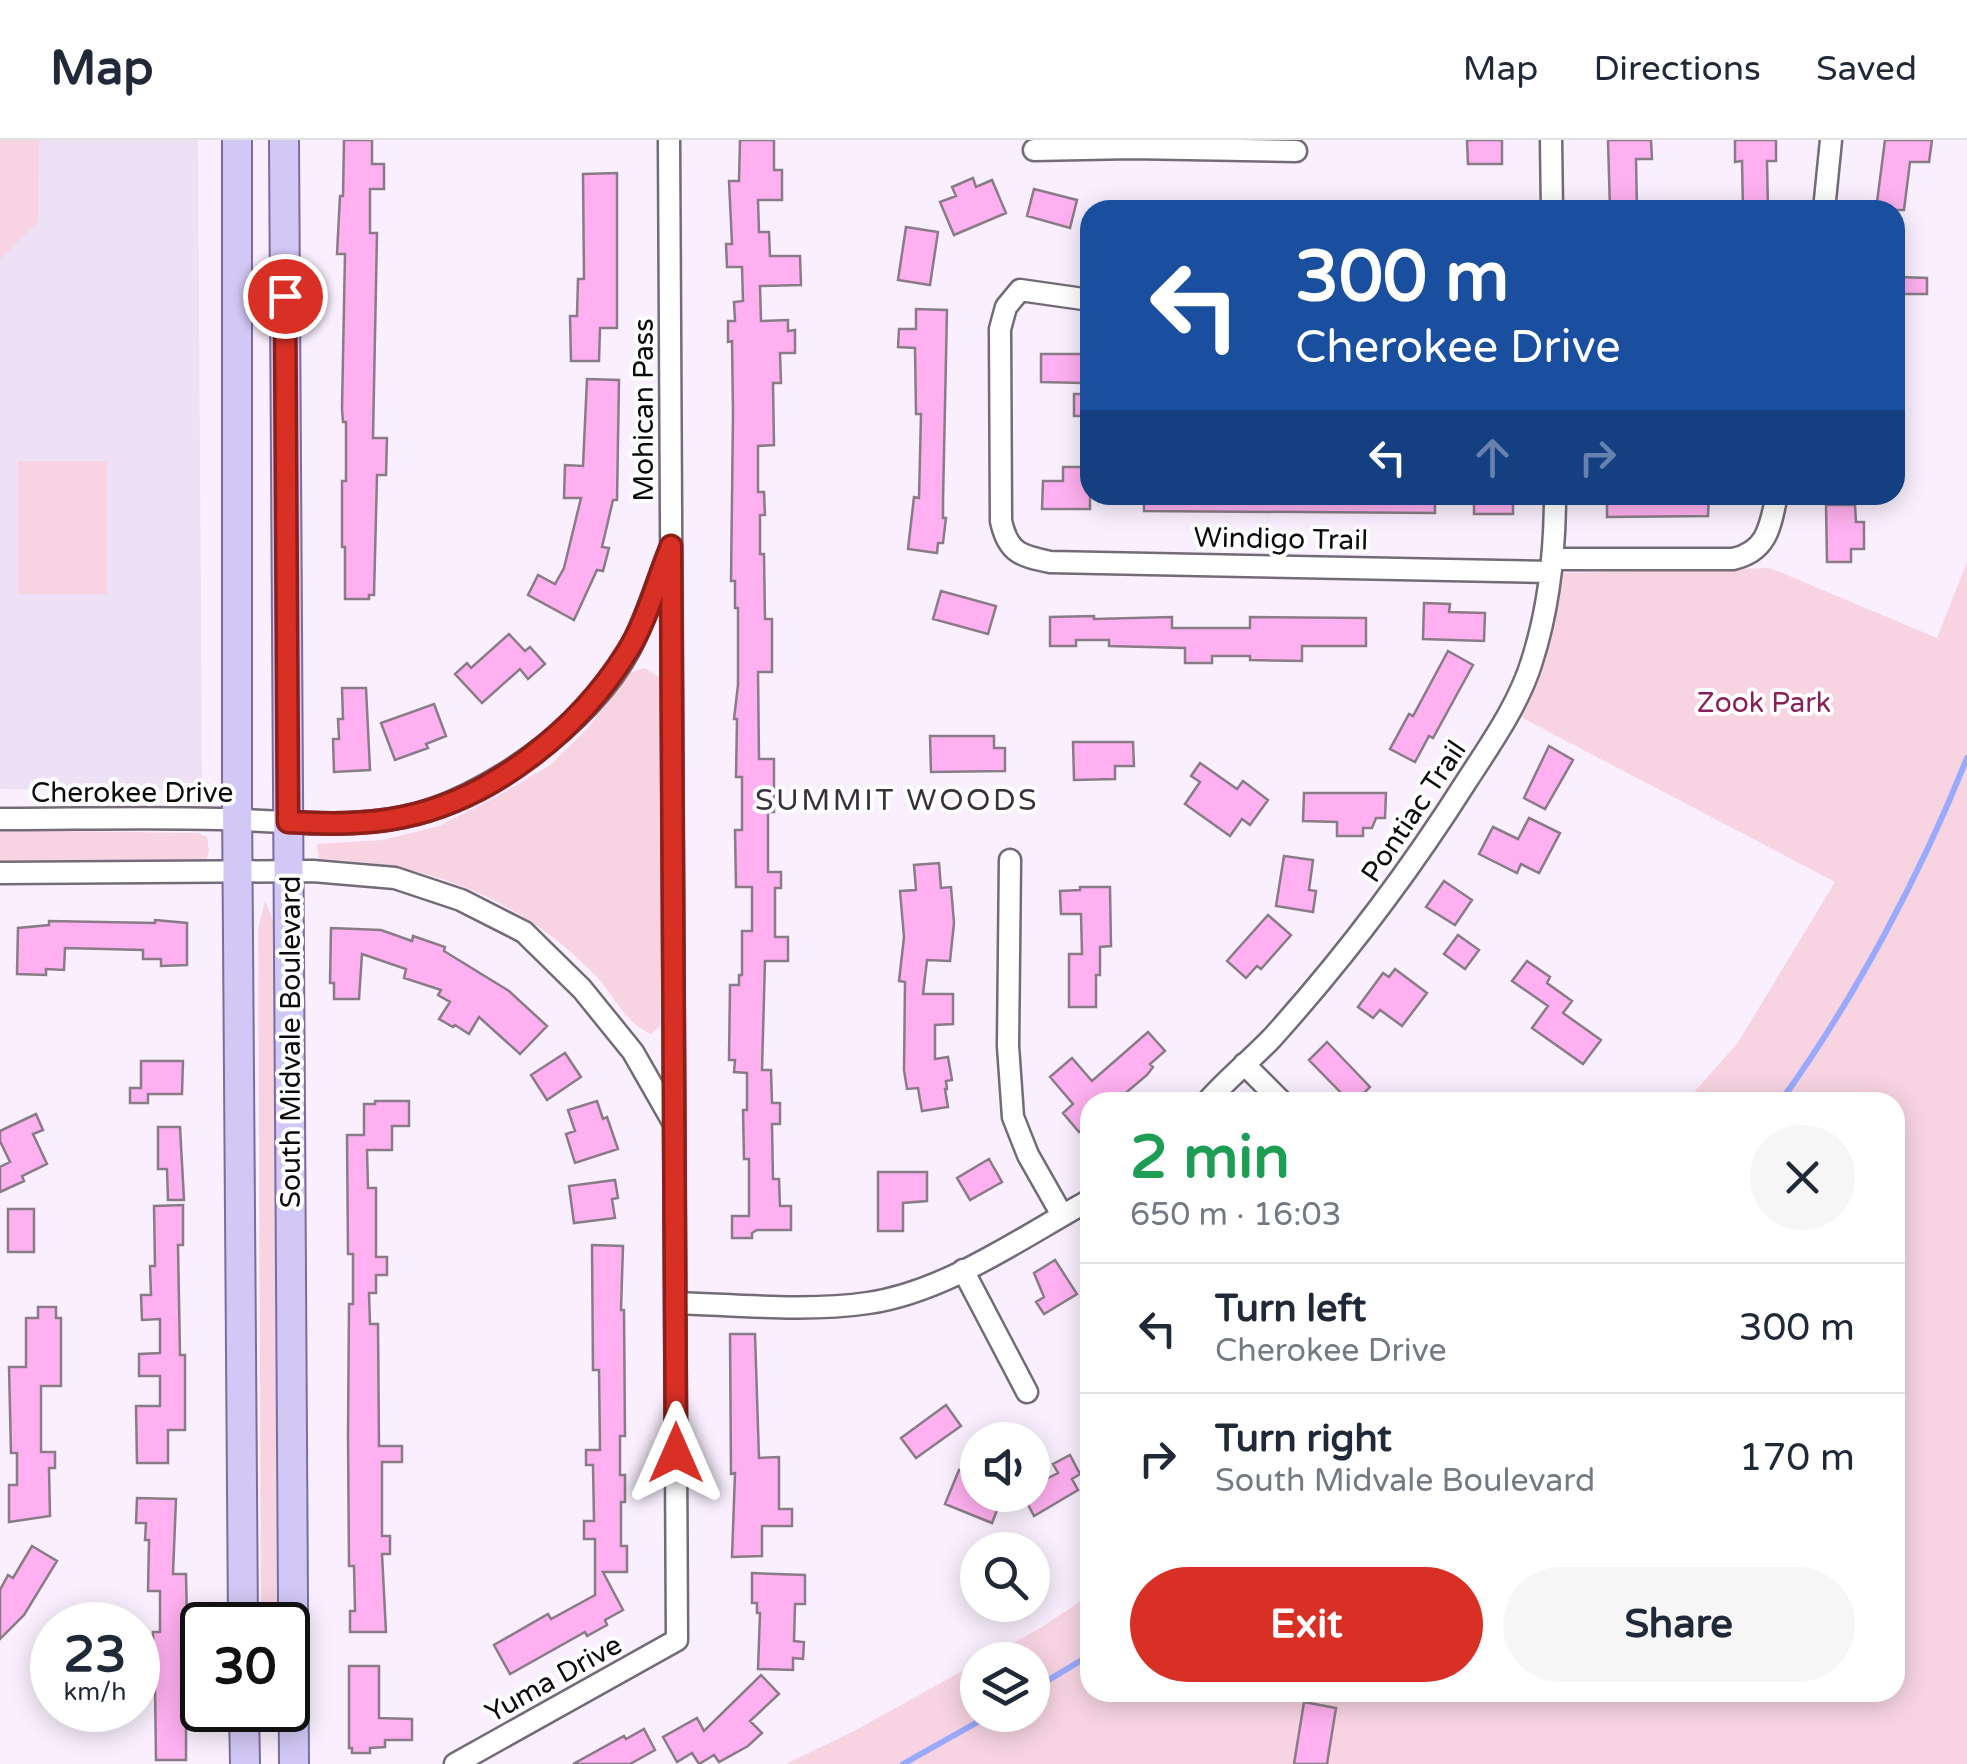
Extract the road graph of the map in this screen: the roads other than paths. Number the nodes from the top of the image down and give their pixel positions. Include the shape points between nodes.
1 (237, 140) edge
2 (284, 140) edge
3 (668, 140) edge
4 (1551, 140) edge
5 (1831, 140) edge
6 (1131, 144) edge
7 (1034, 150) dead end
8 (1296, 151) dead end
9 (1552, 200) edge
10 (1825, 200) edge
11 (1080, 299) edge
12 (1554, 505) edge
13 (1775, 505) edge
14 (671, 546) junction
15 (1551, 565) junction
16 (0, 819) edge
17 (237, 820) junction
18 (288, 822) junction
19 (1010, 860) dead end
20 (288, 871) junction
21 (238, 872) junction
22 (0, 873) edge
23 (1244, 1064) junction
24 (1217, 1092) edge
25 (1272, 1092) edge
26 (674, 1123) junction
27 (1080, 1205) edge
28 (1062, 1215) junction
29 (963, 1270) junction
30 (676, 1303) junction
31 (1027, 1392) dead end
32 (244, 1602) edge
33 (676, 1640) joint
34 (244, 1732) edge
35 (244, 1764) edge
36 (294, 1764) edge
37 (455, 1764) edge

1 - 17 main road, South Midvale Boulevard
2 - 18 main road, South Midvale Boulevard
3 - 14 street, Mohican Pass
4 - 9 street
5 - 10 street
6 - 7 street
6 - 8 street
11 - 15 street, Windigo Trail via 1020,290 1000,329 1001,521 1005,538 1026,557
12 - 15 street, Pontiac Trail
13 - 15 street, Windigo Trail via 1760,547 1734,560
14 - 18 street, Cherokee Drive via 629,650 589,704 535,754 452,803 402,818
14 - 26 street, Mohican Pass
15 - 23 street, Pontiac Trail via 1531,665 1481,759 1378,912
16 - 17 street, Cherokee Drive
17 - 18 street, Cherokee Drive
17 - 21 main road, South Midvale Boulevard
18 - 20 main road, South Midvale Boulevard
19 - 28 street via 1013,1117
20 - 21 street
20 - 26 street via 394,878 461,900 524,932 633,1052
20 - 36 main road, South Midvale Boulevard
21 - 22 street
21 - 32 main road, South Midvale Boulevard
23 - 24 street, Pontiac Trail
23 - 25 street
26 - 30 street, Mohican Pass
27 - 28 street
28 - 29 street
29 - 30 street via 869,1303
29 - 31 street
30 - 33 street, Mohican Pass
33 - 37 street, Yuma Drive
34 - 35 main road

